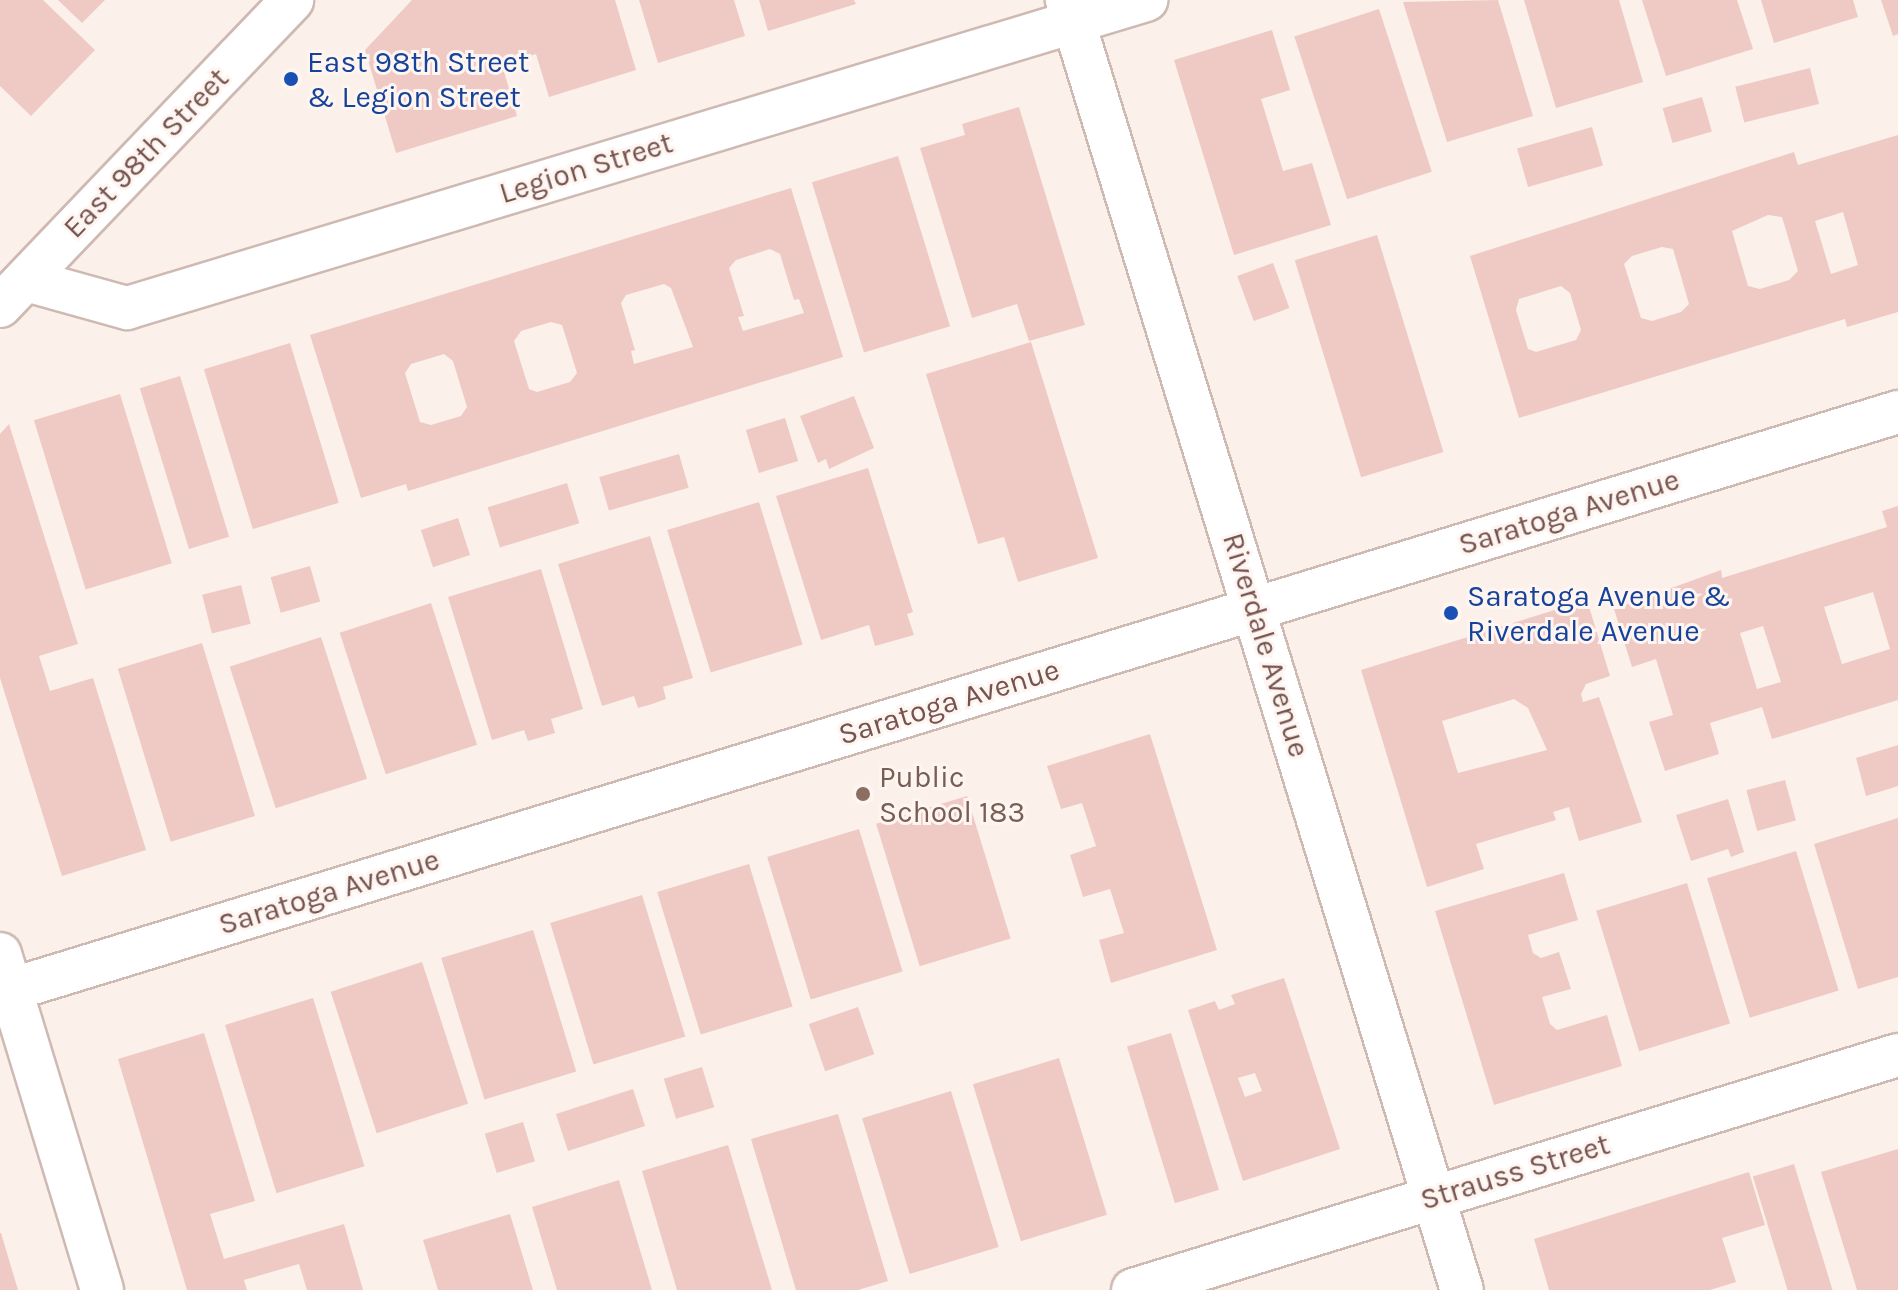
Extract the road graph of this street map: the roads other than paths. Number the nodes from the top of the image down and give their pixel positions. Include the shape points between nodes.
1 (292, 0) edge
2 (1146, 0) edge
3 (1070, 10) edge
4 (13, 293) edge
5 (1898, 412) edge
6 (1255, 608) junction
7 (3, 979) edge
8 (1898, 1055) edge
9 (1434, 1197) junction
10 (102, 1290) edge
11 (1133, 1290) edge
12 (1462, 1290) edge

1 - 4 street, East 98th Street
2 - 3 street, Legion Street
3 - 4 street, Legion Street via 127,308
3 - 6 street, Riverdale Avenue
5 - 6 street, Saratoga Avenue
6 - 7 street, Saratoga Avenue
6 - 9 street, Riverdale Avenue
7 - 10 street
8 - 9 street, Strauss Street
9 - 11 street, Strauss Street
9 - 12 street, Riverdale Avenue

